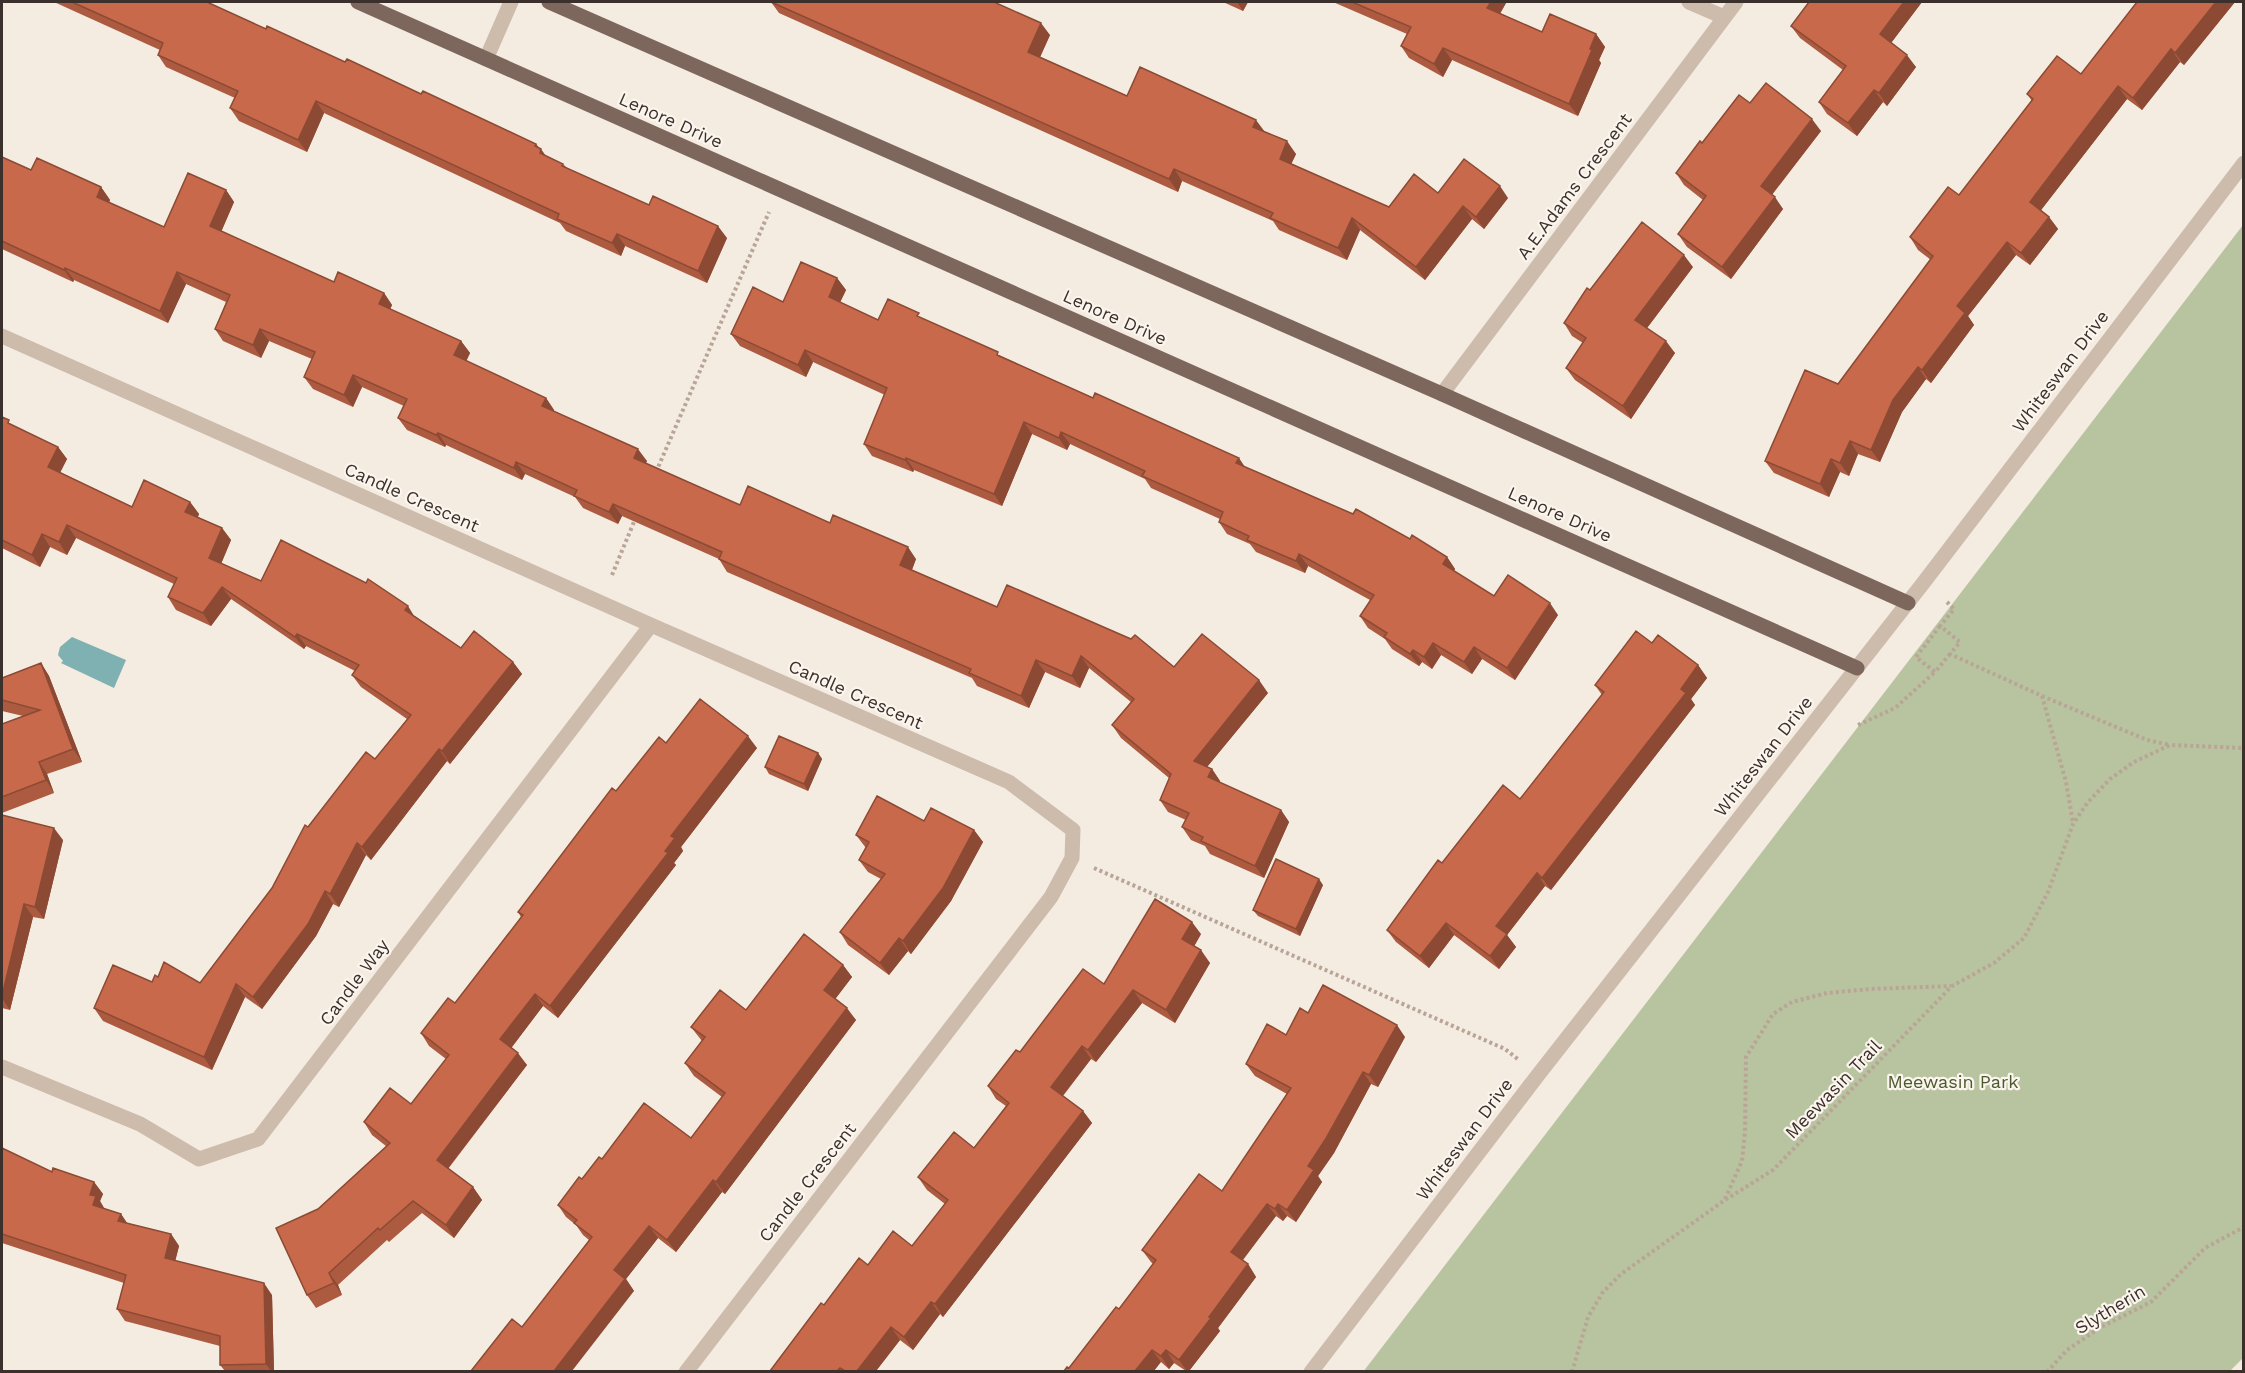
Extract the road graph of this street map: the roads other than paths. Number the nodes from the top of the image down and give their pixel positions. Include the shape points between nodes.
1 (358, 2) edge
2 (511, 2) edge
3 (549, 2) edge
4 (1689, 2) edge
5 (1736, 2) edge
6 (1724, 17) junction
7 (486, 59) junction
8 (2244, 162) edge
9 (2, 336) edge
10 (1443, 394) junction
11 (1908, 603) junction
12 (651, 625) junction
13 (1857, 668) junction
14 (2, 1067) edge
15 (686, 1371) edge
16 (1311, 1371) edge

1 - 7 main road, Lenore Drive
2 - 7 street
3 - 10 main road
4 - 6 street
5 - 6 street, A.E.Adams Crescent
6 - 10 street, A.E.Adams Crescent
7 - 13 main road, Lenore Drive
8 - 11 street, Whiteswan Drive
9 - 12 street, Candle Crescent
10 - 11 main road
11 - 13 street, Whiteswan Drive
12 - 14 street, Candle Way via 258,1139 199,1159 140,1124
12 - 15 street, Candle Crescent via 1009,782 1073,830 1072,858 1051,897
13 - 16 street, Whiteswan Drive

